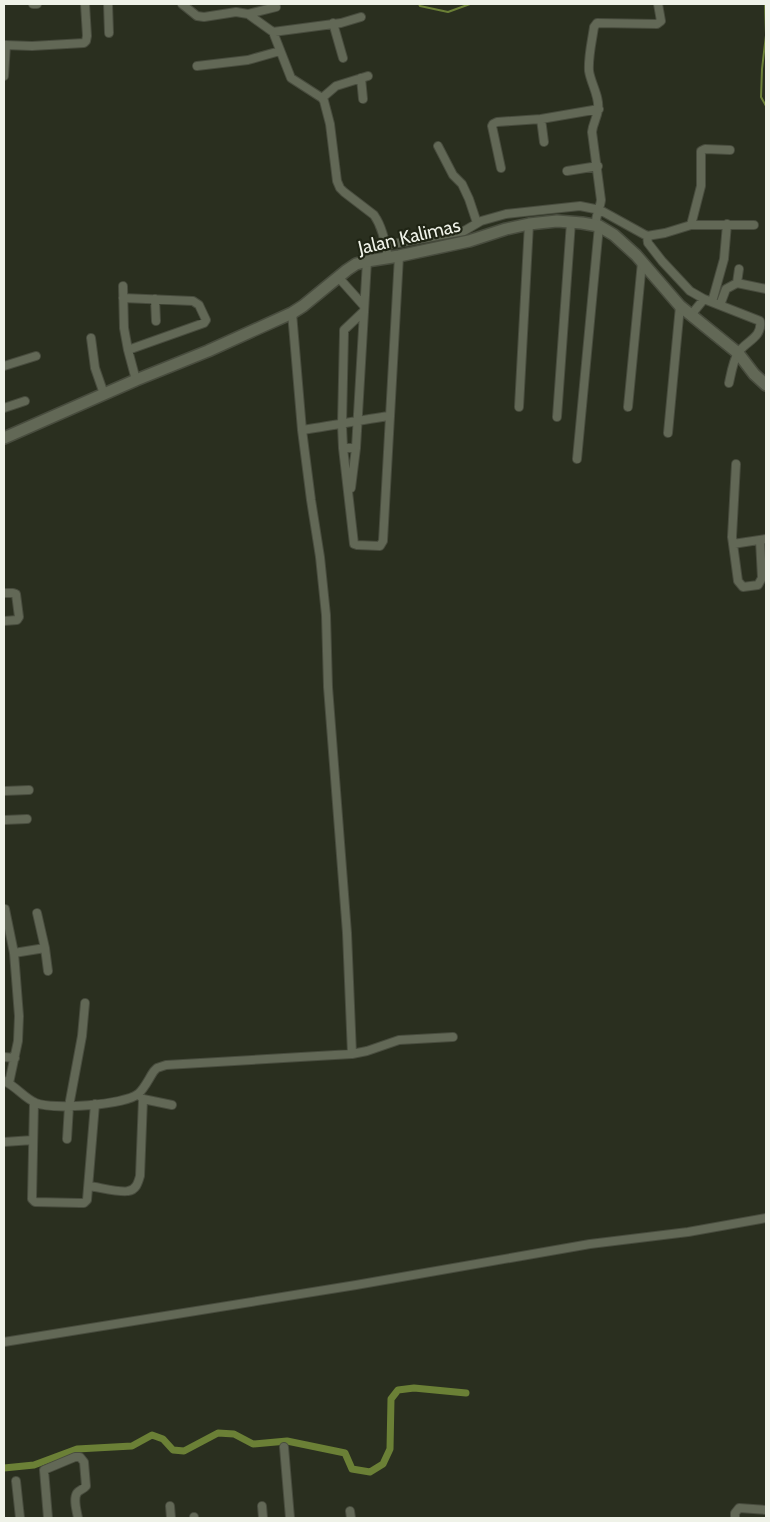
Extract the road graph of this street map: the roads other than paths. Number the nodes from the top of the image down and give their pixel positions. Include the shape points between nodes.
1 (86, 4) edge
2 (108, 4) edge
3 (182, 4) edge
4 (245, 4) edge
5 (658, 4) edge
6 (276, 7) dead end
7 (247, 13) junction
8 (361, 17) dead end
9 (333, 23) junction
10 (273, 32) junction
11 (109, 33) dead end
12 (5, 45) edge
13 (280, 51) junction
14 (342, 58) dead end
15 (197, 66) dead end
16 (4, 76) edge
17 (322, 98) junction
18 (363, 99) dead end
19 (598, 109) junction
20 (541, 120) junction
21 (544, 142) dead end
22 (438, 146) dead end
23 (730, 150) dead end
24 (598, 166) junction
25 (501, 168) dead end
26 (567, 172) dead end
27 (598, 219) junction
28 (571, 222) junction
29 (477, 223) junction
30 (529, 224) junction
31 (727, 224) junction
32 (754, 224) dead end
33 (692, 225) junction
34 (647, 236) junction
35 (389, 252) junction
36 (367, 261) junction
37 (642, 262) junction
38 (739, 269) dead end
39 (339, 278) junction
40 (737, 283) junction
41 (123, 286) dead end
42 (766, 289) edge
43 (123, 298) junction
44 (154, 299) junction
45 (712, 302) junction
46 (680, 306) junction
47 (363, 309) junction
48 (694, 311) junction
49 (292, 313) junction
50 (156, 321) dead end
51 (91, 338) dead end
52 (128, 350) junction
53 (741, 350) junction
54 (36, 356) dead end
55 (4, 366) edge
56 (136, 380) junction
57 (728, 384) dead end
58 (766, 385) edge
59 (104, 394) junction
60 (25, 401) dead end
61 (519, 407) dead end
62 (628, 407) dead end
63 (4, 408) edge
64 (389, 416) junction
65 (557, 417) dead end
66 (357, 421) junction
67 (342, 425) junction
68 (302, 430) junction
69 (668, 433) dead end
70 (4, 438) edge
71 (343, 448) junction
72 (356, 448) junction
73 (578, 459) dead end
74 (736, 464) dead end
75 (350, 502) junction
76 (763, 539) edge
77 (733, 544) junction
78 (4, 593) edge
79 (4, 621) edge
80 (29, 790) dead end
81 (4, 791) edge
82 (27, 819) dead end
83 (4, 820) edge
84 (5, 909) edge
85 (37, 913) dead end
86 (45, 948) junction
87 (14, 953) junction
88 (48, 971) dead end
89 (85, 1003) dead end
90 (453, 1037) dead end
91 (352, 1054) junction
92 (4, 1057) edge
93 (15, 1058) junction
94 (6, 1082) edge
95 (140, 1097) junction
96 (34, 1102) junction
97 (96, 1104) junction
98 (172, 1105) dead end
99 (69, 1106) junction
100 (67, 1139) dead end
101 (33, 1140) junction
102 (4, 1142) edge
103 (89, 1186) junction
104 (766, 1218) edge
105 (4, 1342) edge
106 (284, 1447) dead end
107 (16, 1481) dead end
108 (170, 1506) dead end
109 (262, 1506) dead end
110 (766, 1510) edge
111 (20, 1518) edge
112 (48, 1518) edge
113 (78, 1518) edge
114 (171, 1518) edge
115 (263, 1518) edge
116 (290, 1518) edge
117 (736, 1518) edge

1 - 12 street via 86,41
2 - 11 street
3 - 7 street via 197,16 204,17
4 - 7 street
5 - 19 street via 661,21 657,24 595,25 589,65
6 - 7 street
7 - 10 street
8 - 9 street
9 - 10 street
9 - 14 street
10 - 13 street
12 - 16 street
13 - 15 street via 248,60
13 - 17 street via 291,78
17 - 18 street via 336,86 365,77
17 - 35 street via 330,124 340,188 374,215
19 - 20 street
19 - 24 street via 592,132
20 - 21 street
20 - 25 street via 493,124
22 - 29 street via 462,184
23 - 33 street via 705,148 701,151 701,186
24 - 26 street
24 - 27 street via 601,200
27 - 28 street, Jalan Kalimas
27 - 29 street via 580,206 506,214
27 - 34 street
27 - 37 street, Jalan Kalimas
27 - 73 street
28 - 30 street, Jalan Kalimas
28 - 65 street
29 - 35 street via 464,231
30 - 35 street, Jalan Kalimas via 469,241
30 - 61 street
31 - 32 street
31 - 33 street
31 - 45 street via 724,259
33 - 34 street
34 - 45 street via 648,243 662,261 690,291
35 - 36 street, Jalan Kalimas
35 - 64 street
36 - 39 street, Jalan Kalimas via 352,267
36 - 47 street
37 - 46 street, Jalan Kalimas
37 - 62 street
38 - 40 street
39 - 47 street
39 - 49 street, Jalan Kalimas
40 - 42 street
40 - 45 street
41 - 43 street
43 - 44 street
43 - 52 street
44 - 50 street
44 - 52 street via 197,302 205,322
45 - 48 street
45 - 53 street via 760,321 757,334
46 - 48 street, Jalan Kalimas
46 - 69 street
47 - 66 street
47 - 67 street via 344,330
48 - 53 street, Jalan Kalimas
49 - 56 street, Jalan Kalimas
49 - 68 street
51 - 59 street via 95,368
52 - 56 street
53 - 57 street
53 - 58 street, Jalan Kalimas via 754,374
54 - 55 street
56 - 59 street, Jalan Kalimas
59 - 70 street, Jalan Kalimas
60 - 63 street
64 - 66 street
64 - 75 street via 380,546 354,544
66 - 67 street
66 - 72 street
67 - 68 street
67 - 71 street
68 - 91 street via 326,615
71 - 72 street
71 - 75 street
72 - 75 street
74 - 77 street
76 - 77 street
76 - 77 street via 762,578 758,585 746,587 738,581
78 - 79 street via 16,594 19,617
80 - 81 street
82 - 83 street
84 - 87 street
85 - 86 street
86 - 87 street
86 - 88 street
87 - 93 street via 19,1016
89 - 99 street
90 - 91 street via 400,1040
91 - 95 street via 172,1064 155,1070
92 - 93 street
93 - 94 street
94 - 96 street
95 - 97 street
95 - 98 street
95 - 103 street via 138,1184 126,1191
96 - 99 street
96 - 101 street
97 - 99 street
97 - 103 street
99 - 100 street
101 - 102 street
101 - 103 street via 33,1201 84,1203
104 - 105 street via 590,1244
106 - 116 street
107 - 111 street
108 - 114 street
109 - 115 street
110 - 117 street via 739,1508
112 - 113 street via 44,1470 80,1457 84,1462 86,1486 76,1497

